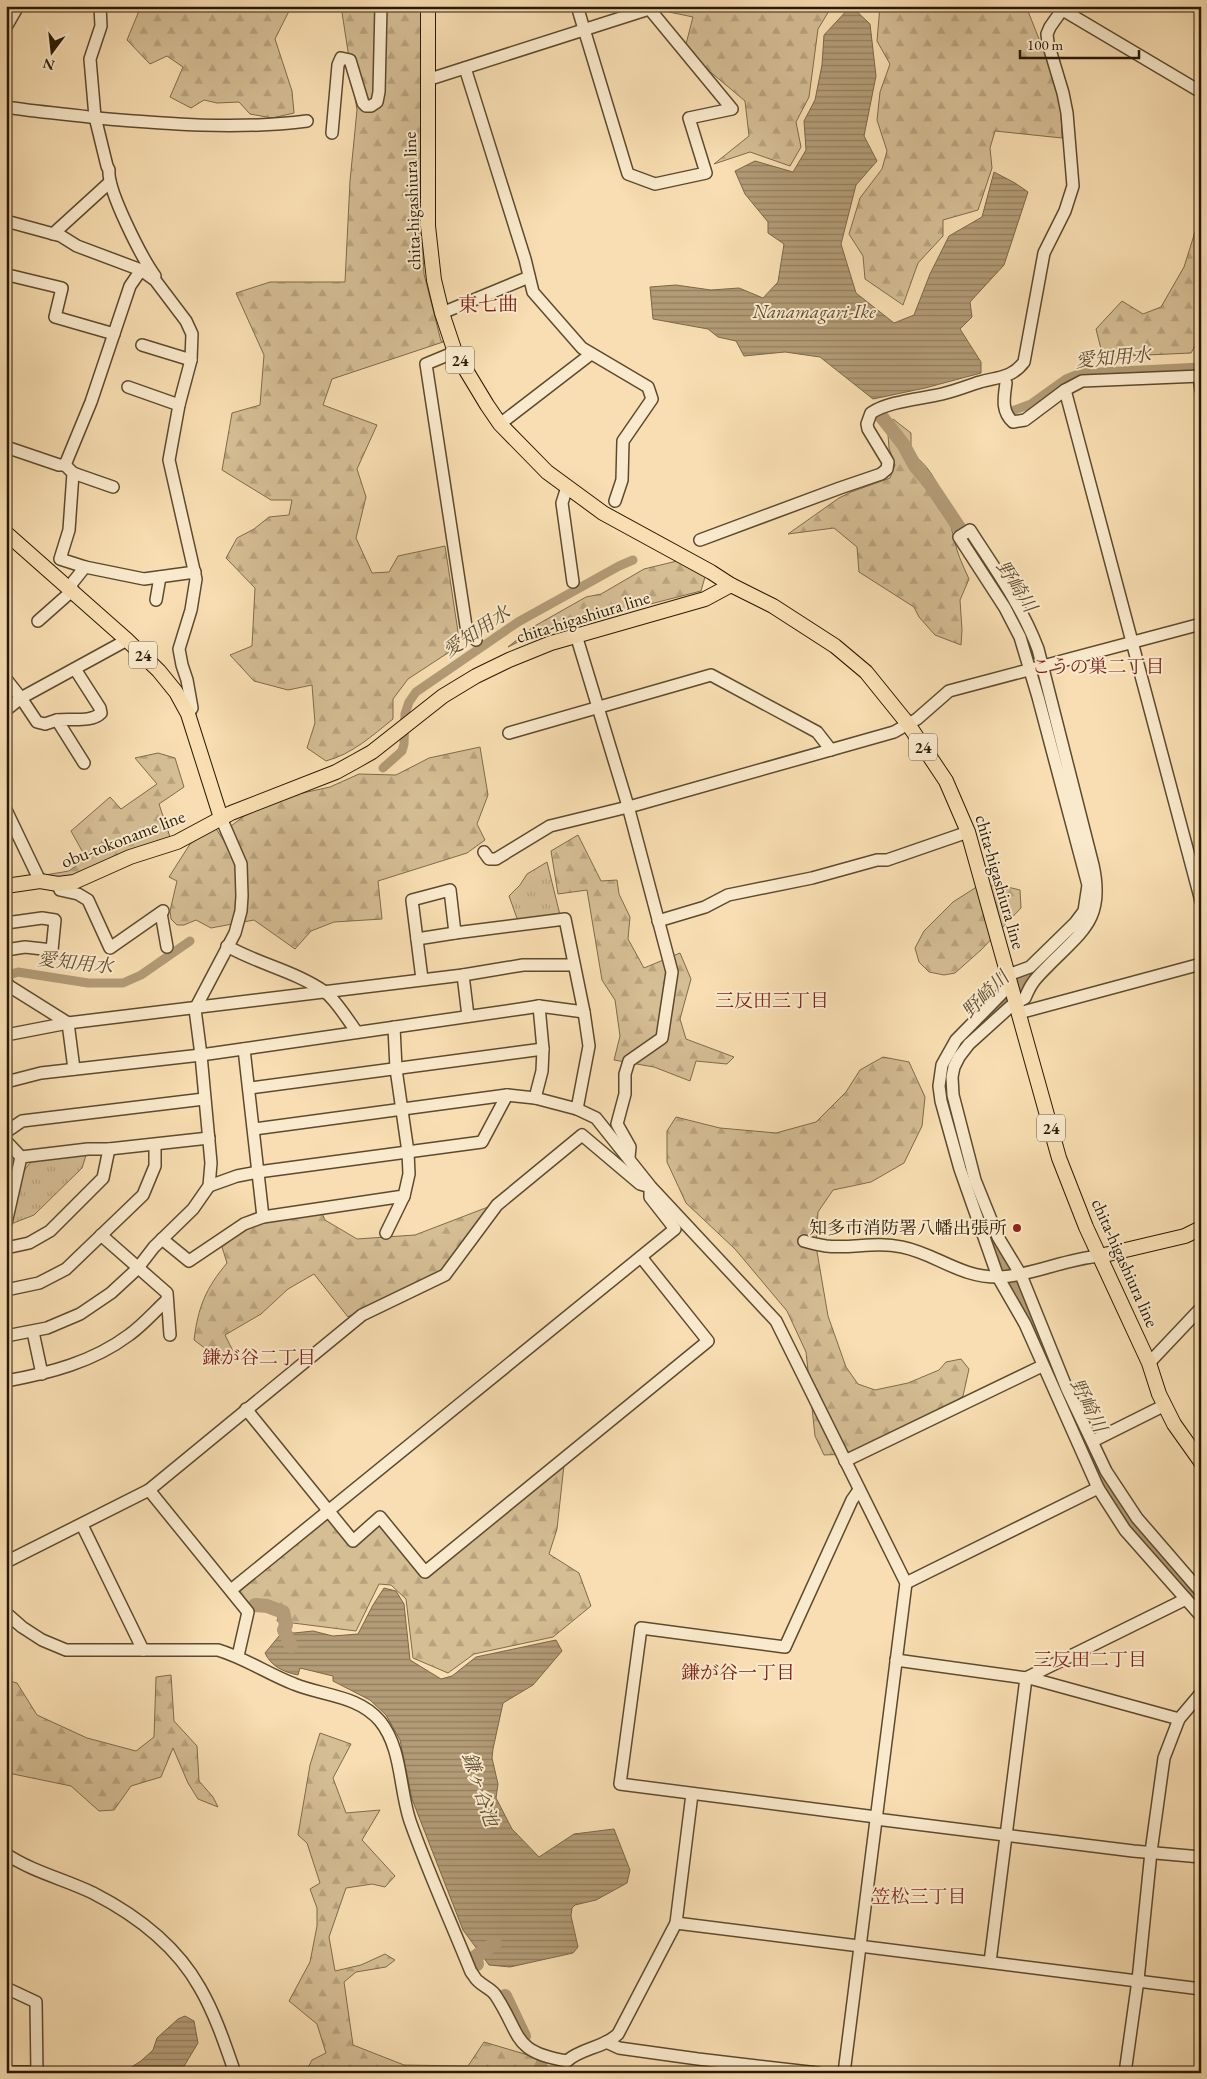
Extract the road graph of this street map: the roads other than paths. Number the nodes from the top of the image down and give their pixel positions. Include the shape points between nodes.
1 (18, 6) edge
2 (100, 6) edge
3 (381, 6) edge
4 (428, 6) edge
5 (577, 6) edge
6 (648, 8) edge
7 (1059, 8) edge
8 (6, 27) edge
9 (585, 30) junction
10 (465, 68) junction
11 (427, 80) junction
12 (1201, 92) edge
13 (6, 108) edge
14 (95, 117) junction
15 (307, 121) dead end
16 (332, 133) dead end
17 (110, 182) junction
18 (6, 221) edge
19 (53, 234) junction
20 (141, 270) junction
21 (7, 276) edge
22 (529, 277) junction
23 (155, 280) junction
24 (442, 313) junction
25 (114, 334) junction
26 (142, 345) dead end
27 (455, 352) junction
28 (592, 354) junction
29 (191, 360) junction
30 (1200, 376) edge
31 (1006, 383) dead end
32 (128, 387) dead end
33 (1065, 390) junction
34 (1201, 390) edge
35 (179, 404) junction
36 (500, 424) junction
37 (6, 447) edge
38 (69, 469) junction
39 (112, 487) dead end
40 (567, 487) junction
41 (615, 501) dead end
42 (6, 533) edge
43 (700, 540) dead end
44 (85, 567) junction
45 (196, 572) junction
46 (160, 577) junction
47 (573, 582) dead end
48 (731, 585) junction
49 (71, 588) junction
50 (156, 600) dead end
51 (38, 620) dead end
52 (1201, 624) edge
53 (576, 635) junction
54 (127, 640) junction
55 (476, 640) dead end
56 (1132, 642) junction
57 (1038, 668) junction
58 (75, 669) junction
59 (6, 679) edge
60 (21, 698) junction
61 (598, 708) junction
62 (6, 710) edge
63 (188, 714) junction
64 (57, 720) junction
65 (908, 724) junction
66 (509, 733) dead end
67 (830, 750) junction
68 (84, 763) dead end
69 (628, 806) junction
70 (6, 810) edge
71 (221, 818) junction
72 (968, 832) junction
73 (484, 852) dead end
74 (40, 881) junction
75 (58, 884) junction
76 (6, 886) edge
77 (1201, 901) edge
78 (658, 921) junction
79 (6, 923) edge
80 (455, 933) junction
81 (417, 939) junction
82 (228, 946) junction
83 (167, 947) dead end
84 (6, 950) edge
85 (1201, 964) edge
86 (574, 965) junction
87 (463, 975) junction
88 (422, 979) junction
89 (7, 983) edge
90 (326, 992) junction
91 (1013, 993) junction
92 (539, 1006) junction
93 (195, 1009) junction
94 (584, 1012) junction
95 (468, 1016) junction
96 (68, 1023) junction
97 (394, 1028) junction
98 (356, 1031) junction
99 (6, 1035) edge
100 (244, 1049) junction
101 (543, 1049) junction
102 (201, 1055) junction
103 (74, 1069) junction
104 (396, 1069) junction
105 (6, 1082) edge
106 (250, 1088) junction
107 (507, 1095) junction
108 (204, 1098) junction
109 (535, 1098) junction
110 (402, 1109) junction
111 (577, 1109) junction
112 (254, 1128) junction
113 (6, 1132) edge
114 (209, 1138) junction
115 (6, 1141) edge
116 (155, 1145) junction
117 (109, 1150) junction
118 (408, 1152) junction
119 (21, 1157) junction
120 (629, 1157) junction
121 (258, 1172) junction
122 (209, 1186) junction
123 (651, 1188) junction
124 (404, 1196) junction
125 (263, 1217) junction
126 (6, 1222) edge
127 (1201, 1228) edge
128 (386, 1233) dead end
129 (101, 1235) junction
130 (162, 1239) junction
131 (804, 1241) dead end
132 (6, 1248) edge
133 (1100, 1256) junction
134 (641, 1257) junction
135 (138, 1269) junction
136 (1010, 1276) junction
137 (6, 1290) edge
138 (167, 1300) junction
139 (1201, 1308) edge
140 (33, 1332) junction
141 (170, 1335) dead end
142 (6, 1336) edge
143 (1149, 1363) junction
144 (1042, 1366) junction
145 (42, 1374) junction
146 (6, 1381) edge
147 (1165, 1405) junction
148 (246, 1409) junction
149 (1093, 1440) junction
150 (845, 1461) junction
151 (1201, 1462) edge
152 (1098, 1488) junction
153 (148, 1490) junction
154 (859, 1490) junction
155 (329, 1511) junction
156 (82, 1525) junction
157 (6, 1562) edge
158 (906, 1583) junction
159 (231, 1590) junction
160 (1201, 1592) edge
161 (1186, 1599) junction
162 (6, 1613) edge
163 (1201, 1616) edge
164 (143, 1650) junction
165 (238, 1656) junction
166 (896, 1660) junction
167 (1026, 1678) junction
168 (1201, 1693) edge
169 (1179, 1719) junction
170 (692, 1794) junction
171 (876, 1818) junction
172 (1006, 1835) junction
173 (1151, 1852) junction
174 (6, 1854) edge
175 (1201, 1857) edge
176 (676, 1923) junction
177 (861, 1946) junction
178 (990, 1962) junction
179 (1138, 1980) junction
180 (6, 1988) edge
181 (1201, 1989) edge
182 (606, 2042) junction
183 (568, 2067) edge
184 (6, 2072) edge
185 (37, 2072) edge
186 (235, 2073) edge
187 (818, 2073) edge
188 (844, 2073) edge
189 (1125, 2073) edge

1 - 8 street
2 - 14 street via 101,26 90,59
3 - 16 street via 377,102 371,106 363,103 350,60 341,58
4 - 11 main road, chita-higashiura line / 24
5 - 9 street
6 - 9 street
6 - 9 street via 732,109 689,118 706,173 655,184 628,174
7 - 12 street
7 - 43 street via 1047,34 1064,93 1073,186 1044,254 1024,362 1002,378 883,407 871,413 868,429 888,462 882,474
9 - 10 street
10 - 11 street
10 - 22 street
11 - 24 main road, chita-higashiura line / 24 via 428,226 434,280
13 - 14 street
14 - 15 street via 180,125 270,126
14 - 17 street
17 - 19 street
17 - 23 street via 144,259 156,276
18 - 19 street
19 - 20 street
20 - 23 street
20 - 25 street via 130,286
21 - 25 street via 62,288 55,317
22 - 24 street
22 - 28 street via 537,299 571,338
23 - 29 street via 192,334
24 - 27 main road, chita-higashiura line / 24
25 - 38 street
26 - 29 street
27 - 36 main road, chita-higashiura line / 24
27 - 55 street via 426,364 466,626
28 - 36 street
28 - 41 street via 648,387 652,399 623,441 622,480
29 - 35 street
30 - 33 street via 1090,380
30 - 34 street
31 - 33 street via 1006,416 1013,422 1025,420
32 - 35 street
33 - 56 street
35 - 45 street via 169,460
36 - 40 main road, chita-higashiura line / 24 via 546,472
37 - 38 street
38 - 39 street
38 - 44 street via 68,530 60,559
40 - 47 street via 562,503
40 - 48 main road, chita-higashiura line / 24 via 603,513
42 - 49 main road, 24
44 - 46 street via 144,579
44 - 49 street
45 - 46 street
45 - 63 street via 194,597 179,649 192,708
46 - 50 street
48 - 53 main road, chita-higashiura line via 705,599
48 - 65 main road, chita-higashiura line / 24 via 773,606 835,646 866,672
49 - 51 street
49 - 54 main road, 24
52 - 56 street
53 - 61 street
53 - 71 main road, chita-higashiura line via 533,649 476,676 444,696 372,752 336,772
54 - 58 street
54 - 63 main road, 24 via 168,683
56 - 57 street
56 - 77 street
57 - 57 street via 1025,618 970,530 959,537
57 - 65 street via 950,691
57 - 91 street via 1088,885 1084,911 1030,967
57 - 91 street via 1050,698 1093,865 1097,902 1082,934 1031,984 1025,998
58 - 60 street
58 - 64 street via 101,713
59 - 60 street
60 - 62 street
60 - 64 street via 37,722 45,724
61 - 66 street
61 - 67 street via 712,675 817,732
61 - 69 street
63 - 71 main road, 24
64 - 68 street
65 - 67 street via 894,732
65 - 72 main road, chita-higashiura line / 24 via 946,781
67 - 69 street
69 - 73 street via 550,826 496,858 489,859
69 - 78 street
70 - 74 street
71 - 75 main road, obu-tokoname line via 177,842 130,857 74,882
71 - 82 street via 238,857 242,881 240,916
72 - 78 street via 888,860 728,895 705,907
72 - 91 main road, chita-higashiura line / 24
74 - 75 main road, obu-tokoname line
74 - 76 main road, obu-tokoname line
75 - 83 street via 60,890 88,900 110,948 162,912
78 - 120 street via 672,972 662,1038 632,1058 625,1074 625,1094 617,1124 630,1147
79 - 84 street via 42,918 55,920 52,950 25,947
80 - 81 street
80 - 81 street via 450,890 412,900
80 - 86 street via 565,919
81 - 88 street
82 - 90 street via 245,957 276,967
82 - 93 street
85 - 91 street
86 - 87 street via 523,964
86 - 94 street
87 - 88 street
87 - 95 street
88 - 90 street
89 - 96 street
90 - 93 street
90 - 98 street
91 - 133 main road, chita-higashiura line / 24 via 1059,1158
91 - 136 street via 959,1056 952,1077 953,1095 975,1180
91 - 136 street via 951,1047 942,1065 939,1086 960,1169
92 - 94 street
92 - 95 street
92 - 101 street
93 - 96 street
93 - 102 street
94 - 111 street via 589,1046
95 - 97 street
96 - 99 street
96 - 103 street
97 - 98 street
97 - 104 street
98 - 100 street
100 - 102 street
100 - 106 street
101 - 104 street
101 - 109 street via 542,1071
102 - 103 street
102 - 108 street
103 - 105 street
104 - 106 street
104 - 110 street
106 - 112 street
107 - 109 street
107 - 110 street
107 - 118 street via 482,1142
108 - 113 street via 22,1121
108 - 114 street
109 - 111 street
110 - 112 street
110 - 118 street
111 - 120 street via 596,1118
112 - 121 street
114 - 116 street
114 - 122 street
115 - 119 street
116 - 117 street
116 - 129 street via 155,1166 143,1195
117 - 119 street via 88,1148
117 - 132 street via 103,1178 50,1231 29,1243
118 - 121 street
118 - 124 street via 409,1174
119 - 126 street
120 - 123 street
121 - 122 street
121 - 125 street
122 - 130 street via 193,1208
123 - 134 street via 650,1197 675,1229
123 - 148 street via 640,1184 582,1135 497,1205 445,1275 362,1315
123 - 150 street via 776,1320
124 - 125 street
124 - 128 street
125 - 130 street via 244,1224 189,1261
127 - 133 main road via 1185,1236
129 - 135 street
129 - 137 street via 66,1269 39,1283
130 - 135 street
131 - 136 street via 827,1246 866,1244 904,1247 969,1274
133 - 136 street via 1078,1257
133 - 143 main road, chita-higashiura line / 24
134 - 155 street
134 - 155 street via 708,1341 425,1572 380,1517 353,1541
135 - 138 street via 166,1293
135 - 140 street via 80,1314
136 - 144 street
136 - 149 street
138 - 141 street
138 - 145 street via 130,1334 100,1354
139 - 143 street
140 - 142 street
140 - 145 street
143 - 147 main road, chita-higashiura line / 24
144 - 150 street
144 - 152 street
145 - 146 street
147 - 149 street
147 - 151 main road, chita-higashiura line / 24 via 1174,1424
148 - 153 street
148 - 155 street
149 - 160 street via 1106,1471 1132,1512
150 - 154 street
152 - 158 street
152 - 161 street via 1125,1530
153 - 156 street
153 - 159 street
154 - 158 street
154 - 170 street via 785,1647 641,1628 620,1784
155 - 159 street
156 - 157 street
156 - 164 street
158 - 166 street
159 - 165 street via 248,1612
161 - 163 street
161 - 167 street
162 - 164 street via 22,1628 66,1650
164 - 165 street via 218,1650
165 - 183 street via 293,1684 362,1705 379,1720 391,1739 415,1834 471,1972 495,1994 523,2044 531,2051
166 - 167 street
166 - 171 street
167 - 169 street
167 - 172 street
168 - 169 street
169 - 173 street via 1164,1758
170 - 171 street
170 - 176 street
171 - 172 street
171 - 177 street
172 - 173 street
172 - 178 street
173 - 175 street
173 - 179 street
174 - 186 street via 23,1865 126,1910 158,1936 200,1988
176 - 177 street
176 - 182 street via 618,2034
177 - 178 street
177 - 188 street
178 - 179 street
179 - 181 street
179 - 189 street
180 - 185 street via 36,2002
182 - 183 street via 574,2055
182 - 187 street via 619,2048
184 - 185 street

